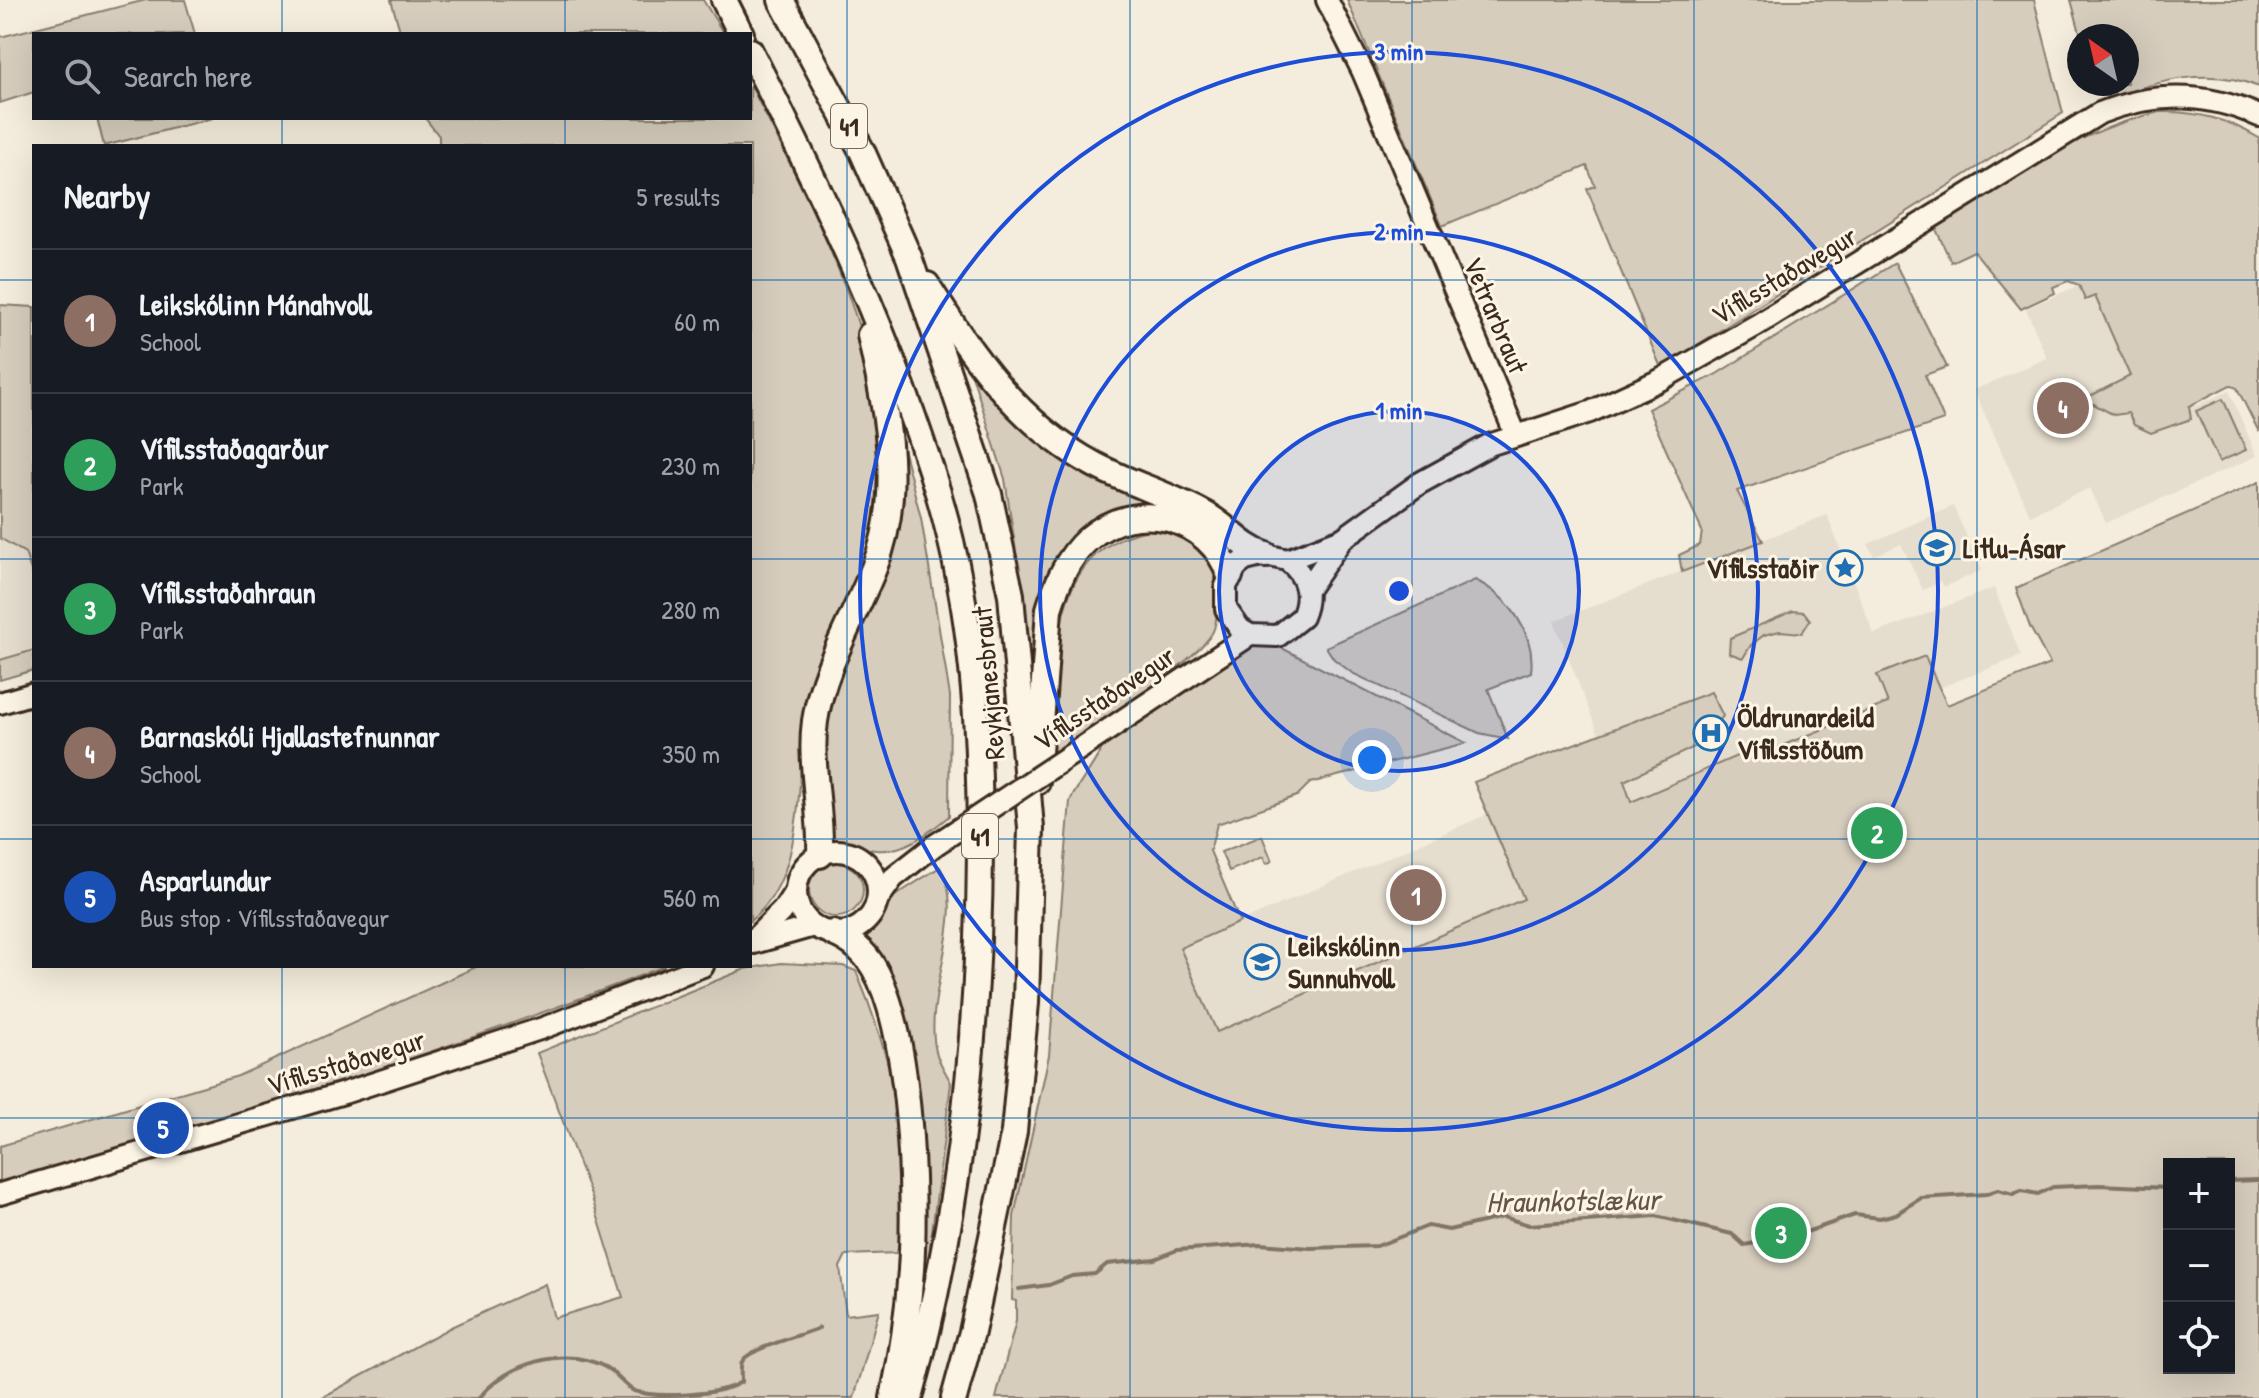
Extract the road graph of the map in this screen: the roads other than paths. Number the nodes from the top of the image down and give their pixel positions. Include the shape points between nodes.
1 (724, 0) edge
2 (781, 0) edge
3 (1327, 0) edge
4 (740, 32) edge
5 (752, 55) edge
6 (2259, 116) edge
7 (909, 257) junction
8 (859, 286) junction
9 (1515, 433) junction
10 (1342, 539) junction
11 (1276, 557) junction
12 (1230, 576) junction
13 (1307, 590) junction
14 (1231, 620) junction
15 (1250, 635) junction
16 (1205, 663) junction
17 (32, 694) edge
18 (0, 703) edge
19 (1031, 828) junction
20 (820, 855) junction
21 (915, 858) junction
22 (865, 861) junction
23 (796, 890) junction
24 (878, 899) junction
25 (824, 929) junction
26 (752, 942) edge
27 (752, 944) edge
28 (698, 968) edge
29 (0, 1194) edge
30 (893, 1398) edge
31 (910, 1398) edge
32 (954, 1398) edge

1 - 4 highway
2 - 7 highway, Reykjanesbraut / 41 via 862,151
3 - 9 main road, Vetrarbraut via 1363,72
5 - 8 highway, Reykjanesbraut / 41 via 799,146
6 - 9 main road, Vífilsstaðavegur via 2212,100 2176,96 2137,100 2100,113 1660,380 1590,412
7 - 11 highway via 973,357 1037,427 1098,467 1204,513 1248,549
7 - 19 highway, Reykjanesbraut / 41 via 989,494 1008,581
8 - 20 highway via 889,432 891,489 876,565 823,687 815,723
8 - 31 highway, Reykjanesbraut / 41 via 897,371 939,498 960,587 980,775 977,976 961,1150
9 - 10 main road, Vífilsstaðavegur via 1420,483
10 - 11 main road, Vífilsstaðavegur
10 - 13 main road, Vífilsstaðavegur
11 - 12 main road, Vífilsstaðavegur via 1245,560
11 - 13 main road via 1297,568
12 - 14 main road via 1224,598
12 - 19 highway via 1205,535 1166,519 1144,517 1115,524 1075,552 1049,609 1042,749
13 - 15 main road, Vífilsstaðavegur via 1302,617 1288,632 1264,638
14 - 15 main road
14 - 16 main road, Vífilsstaðavegur
15 - 16 main road, Vífilsstaðavegur
16 - 21 main road, Vífilsstaðavegur, bridge
17 - 18 main road
19 - 32 highway, Reykjanesbraut / 41 via 1026,1003 1014,1132
20 - 22 main road, Vífilsstaðavegur via 843,851
20 - 23 main road, Vífilsstaðavegur via 803,869
21 - 22 main road, Vífilsstaðavegur
21 - 24 main road, Vífilsstaðavegur
22 - 24 main road via 878,885
23 - 25 main road via 800,910
23 - 26 main road, Vífilsstaðavegur
24 - 25 main road, Vífilsstaðavegur via 857,928
25 - 27 main road, Vífilsstaðavegur
25 - 30 highway via 863,953 879,978 906,1103 913,1198 911,1269
28 - 29 main road, Vífilsstaðavegur via 543,1028 401,1074

